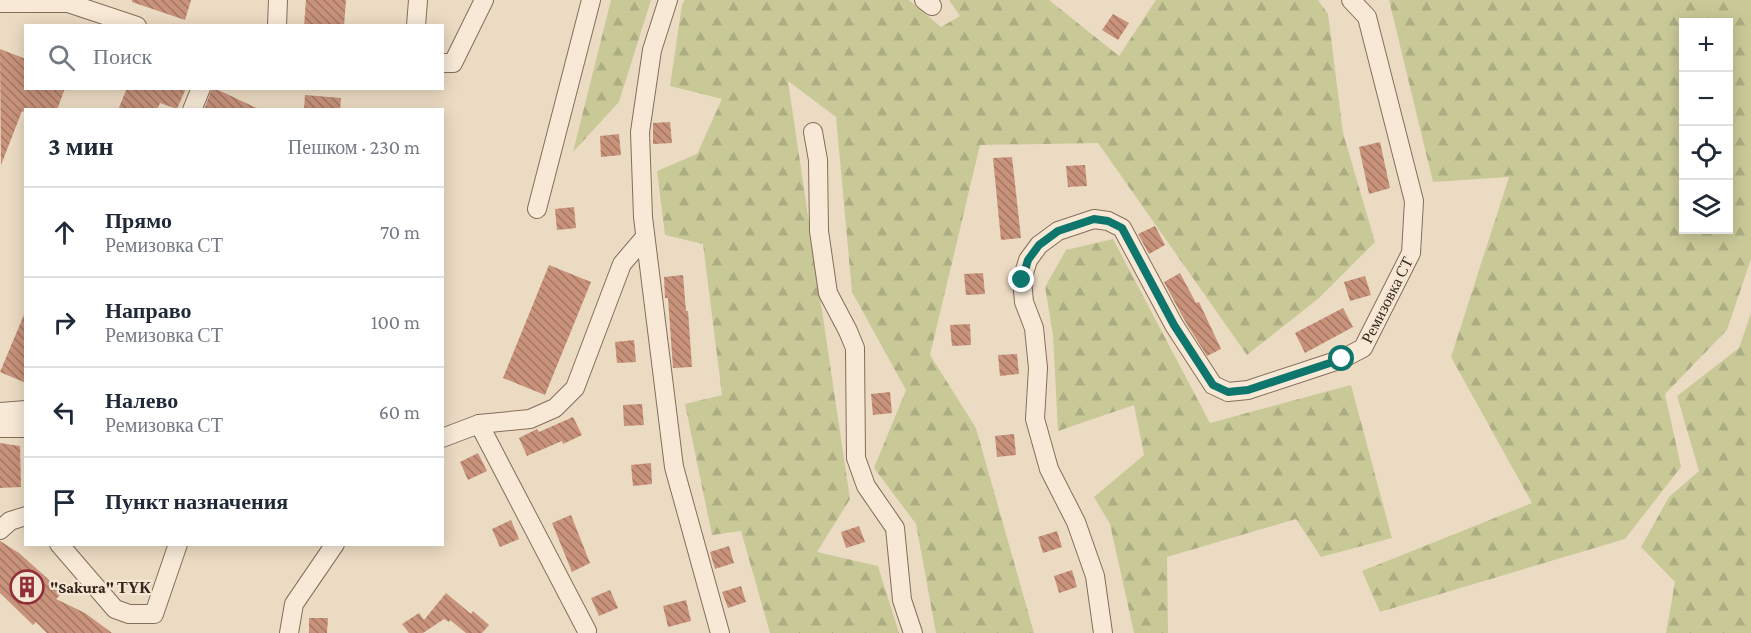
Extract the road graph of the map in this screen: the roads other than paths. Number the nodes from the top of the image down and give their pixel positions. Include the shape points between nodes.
1 (278, 0) edge
2 (418, 0) edge
3 (484, 0) edge
4 (591, 0) edge
5 (668, 0) edge
6 (1351, 0) edge
7 (68, 2) edge
8 (0, 3) edge
9 (131, 24) edge
10 (276, 24) edge
11 (416, 24) edge
12 (444, 63) edge
13 (200, 90) edge
14 (193, 108) edge
15 (813, 132) dead end
16 (537, 209) dead end
17 (645, 237) junction
18 (24, 410) edge
19 (0, 412) edge
20 (479, 424) junction
21 (0, 428) edge
22 (24, 428) edge
23 (444, 437) edge
24 (24, 517) edge
25 (0, 530) edge
26 (61, 546) edge
27 (177, 546) edge
28 (334, 546) edge
29 (587, 631) dead end
30 (290, 633) edge
31 (720, 633) edge
32 (913, 633) edge
33 (1103, 633) edge

1 - 10 street
2 - 11 street
3 - 12 street via 453,63
4 - 16 street
5 - 17 street via 652,50 640,132
6 - 33 street, Ремизовка СТ via 1367,17 1414,201 1411,253 1363,348 1342,359 1248,390 1228,392 1213,385 1174,325 1122,228 1094,219 1058,231 1039,245 1028,260 1022,280 1024,302 1034,328 1038,368 1035,419 1049,469 1076,522 1095,576
7 - 8 street
7 - 9 street
13 - 14 street
15 - 32 street via 818,160 819,231 828,293 855,348 856,458 866,486 895,528 902,600
17 - 20 street via 622,264 575,388 555,408 530,419
17 - 31 street via 674,467
18 - 19 street
20 - 23 street
20 - 29 street
21 - 22 street
24 - 25 street
26 - 27 street via 115,609 129,614 154,614
28 - 30 street via 294,603

